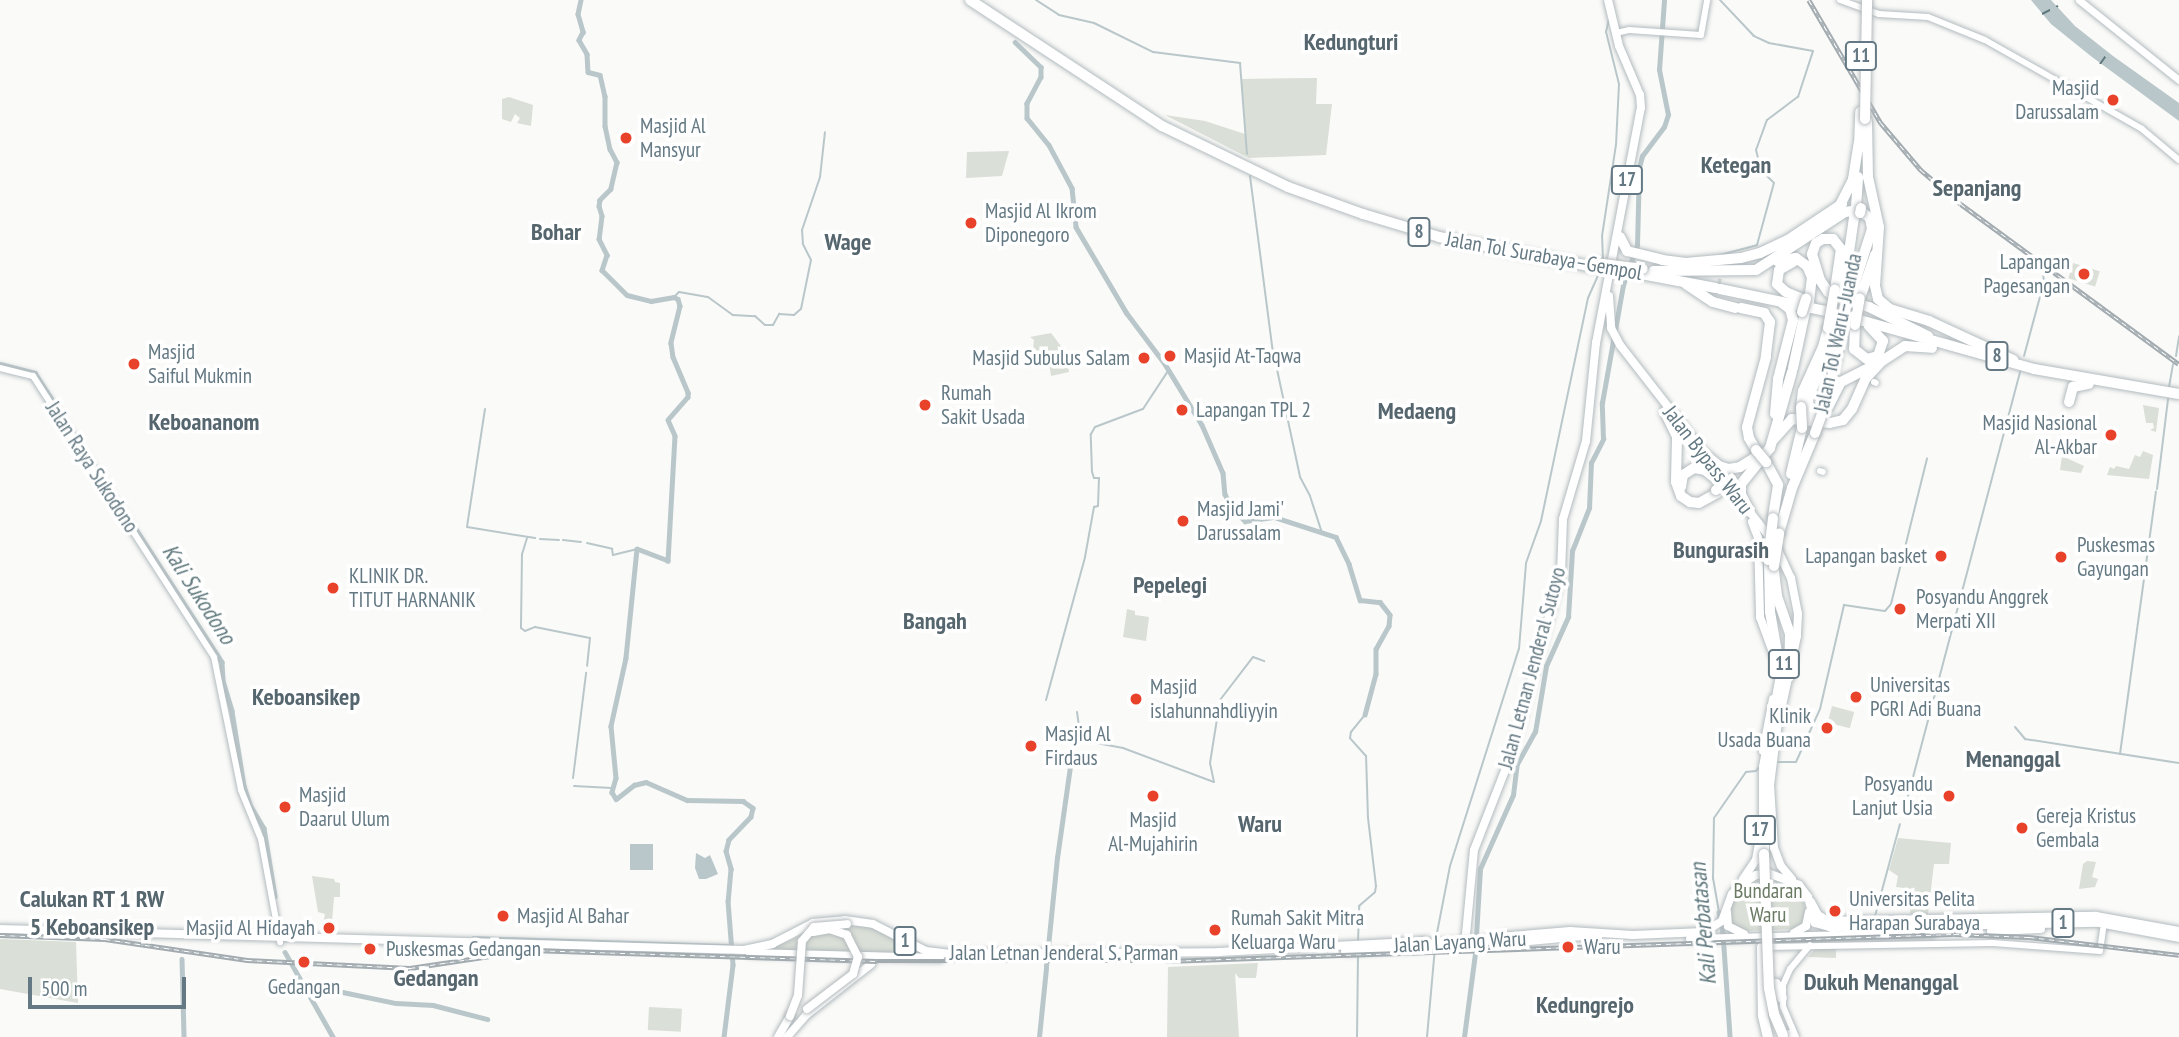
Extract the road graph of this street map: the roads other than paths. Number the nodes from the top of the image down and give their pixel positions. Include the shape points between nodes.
1 (970, 0) edge
2 (975, 0) edge
3 (1609, 0) edge
4 (1707, 0) edge
5 (1840, 0) edge
6 (1861, 0) edge
7 (1867, 0) edge
8 (2079, 0) edge
9 (1617, 34) junction
10 (2179, 80) edge
11 (1864, 117) junction
12 (1859, 142) junction
13 (2179, 160) edge
14 (1842, 204) junction
15 (1858, 210) junction
16 (1880, 234) junction
17 (1620, 237) junction
18 (1774, 258) junction
19 (1595, 265) junction
20 (1646, 271) junction
21 (1720, 271) junction
22 (1676, 280) junction
23 (1611, 285) junction
24 (1718, 286) junction
25 (1605, 294) junction
26 (1851, 296) junction
27 (1772, 298) junction
28 (1811, 301) junction
29 (1605, 308) junction
30 (1608, 320) junction
31 (1937, 324) junction
32 (1842, 326) junction
33 (1799, 335) junction
34 (1930, 338) junction
35 (1614, 339) junction
36 (1598, 343) junction
37 (1952, 353) junction
38 (2013, 360) junction
39 (0, 368) edge
40 (2034, 369) junction
41 (1791, 372) junction
42 (2179, 394) edge
43 (2069, 402) dead end
44 (1824, 408) junction
45 (1665, 412) junction
46 (1778, 414) junction
47 (1814, 429) junction
48 (1765, 451) junction
49 (1703, 453) junction
50 (1723, 485) junction
51 (1750, 512) junction
52 (1776, 525) junction
53 (1758, 552) junction
54 (1771, 565) junction
55 (1769, 584) junction
56 (1794, 586) junction
57 (1789, 677) junction
58 (1777, 678) junction
59 (1773, 699) junction
60 (1772, 736) junction
61 (1767, 764) junction
62 (1760, 838) junction
63 (1773, 842) junction
64 (1767, 854) junction
65 (1795, 880) junction
66 (1739, 886) junction
67 (1809, 902) junction
68 (1728, 904) junction
69 (1983, 918) junction
70 (876, 926) junction
71 (1848, 926) junction
72 (2156, 926) junction
73 (1945, 927) junction
74 (2103, 929) junction
75 (0, 930) edge
76 (2179, 931) edge
77 (1830, 932) junction
78 (1579, 934) junction
79 (1790, 934) junction
80 (1758, 935) junction
81 (2167, 936) junction
82 (2179, 940) edge
83 (1470, 941) junction
84 (281, 942) junction
85 (773, 943) junction
86 (1810, 945) junction
87 (1760, 947) joint
88 (919, 948) junction
89 (1357, 948) junction
90 (732, 951) junction
91 (774, 954) junction
92 (932, 955) junction
93 (1047, 955) joint
94 (921, 958) junction
95 (871, 964) dead end
96 (1762, 994) junction
97 (1782, 998) junction
98 (1789, 1036) edge
99 (782, 1037) edge
100 (1768, 1037) edge

1 - 19 highway, Jalan Tol Surabaya–Gempol / 8 via 1162,126 1288,187 1439,237
2 - 19 highway, Jalan Tol Surabaya–Gempol / 8 via 1145,112 1253,168 1420,228
3 - 9 highway, 17
4 - 9 main road via 1701,35
5 - 13 main road via 1886,15 1928,17 1993,44 2143,129
6 - 11 highway, 11
7 - 11 highway, 11, bridge
8 - 10 main road
9 - 17 highway, 17 via 1646,98
9 - 25 highway, 17 via 1642,104
11 - 12 highway, 11
11 - 15 highway, 11
11 - 16 highway via 1868,177
12 - 14 highway via 1853,179
12 - 15 highway, 11
14 - 17 highway via 1787,240 1754,255 1686,263 1631,253 1624,249
14 - 18 highway
15 - 26 highway, 11
16 - 26 highway
16 - 31 highway via 1878,299 1890,309
17 - 23 highway, 17
18 - 21 highway via 1750,271
18 - 26 highway via 1845,212 1863,211 1872,229
19 - 20 highway, Jalan Tol Surabaya–Gempol / 8, bridge
20 - 21 highway
20 - 22 highway, Jalan Tol Surabaya–Gempol / 8
20 - 24 highway, Jalan Tol Surabaya–Gempol / 8
21 - 28 highway via 1752,273 1782,258 1796,258 1811,271
22 - 24 highway, Jalan Tol Surabaya–Gempol / 8
22 - 48 highway via 1713,302 1764,313 1771,328 1747,427 1749,438
23 - 29 highway, Jalan Letnan Jenderal Sutoyo
23 - 30 highway, Jalan Bypass Waru / 17
24 - 27 highway, Jalan Tol Surabaya–Gempol / 8
24 - 28 highway, Jalan Tol Surabaya–Gempol / 8
25 - 29 highway, Jalan Bypass Waru / 17
25 - 36 highway, Jalan Letnan Jenderal Sutoyo
26 - 26 highway via 1841,249 1833,239 1816,243 1812,254 1823,287 1836,298
26 - 31 highway via 1910,320
26 - 32 highway, 11
26 - 32 highway, bridge
26 - 34 highway
27 - 32 highway, Jalan Tol Surabaya–Gempol / 8
27 - 46 highway via 1787,307 1793,320 1779,379
28 - 28 highway via 1805,268 1797,262 1782,265 1776,278 1781,289
28 - 33 highway, bridge
28 - 34 highway, Jalan Tol Surabaya–Gempol / 8
29 - 30 highway, Jalan Bypass Waru / 17
29 - 36 highway, Jalan Letnan Jenderal Sutoyo
30 - 35 highway, Jalan Bypass Waru / 17
31 - 38 highway
32 - 40 highway, Jalan Tol Surabaya–Gempol / 8
32 - 44 highway, Jalan Tol Waru–Juanda / 11
32 - 47 highway via 1808,400
32 - 47 highway, bridge via 1823,347 1804,387 1801,407
33 - 41 highway
33 - 41 highway via 1789,352
34 - 38 highway, Jalan Tol Surabaya–Gempol / 8
35 - 36 highway
35 - 45 highway, Jalan Bypass Waru / 17
35 - 49 highway, Jalan Bypass Waru / 17
36 - 83 highway, Jalan Letnan Jenderal Sutoyo via 1586,442 1563,521 1559,581 1511,755 1476,844 1465,929
37 - 40 highway
37 - 44 highway via 1920,343 1901,345 1873,367 1840,382
37 - 47 highway via 1915,345 1900,348 1866,378 1848,416
38 - 42 highway, Jalan Tol Surabaya–Gempol / 8
39 - 84 main road, Jalan Raya Sukodono via 33,376 214,657 239,783 258,829
40 - 42 highway, Jalan Tol Surabaya–Gempol / 8
41 - 46 highway
41 - 46 highway
41 - 46 highway
42 - 43 highway via 2082,383 2073,387
44 - 47 highway, Jalan Tol Waru–Juanda / 11, bridge
45 - 50 highway, Jalan Bypass Waru / 17
45 - 50 highway via 1676,434 1675,478 1681,496 1699,503
46 - 48 highway
47 - 48 highway via 1792,419
47 - 52 highway, Jalan Tol Waru–Juanda / 11
47 - 52 highway, Jalan Tol Waru–Juanda / 11 via 1789,481
48 - 49 highway via 1733,469 1719,466
48 - 50 highway
48 - 51 highway via 1741,484
48 - 52 highway via 1778,488
49 - 51 highway, Jalan Bypass Waru / 17
50 - 53 highway, Jalan Bypass Waru / 17 via 1755,526
51 - 56 highway, Jalan Bypass Waru / 17 via 1781,553
52 - 54 highway, bridge
52 - 54 highway, Jalan Tol Waru–Juanda / 11, bridge
53 - 56 highway via 1765,546 1772,549
53 - 58 highway, Jalan Bypass Waru / 17 via 1760,614
54 - 55 highway, Jalan Tol Waru–Juanda / 11
54 - 57 highway via 1790,634
54 - 61 highway, Jalan Tol Waru–Juanda / 11 via 1784,676
55 - 58 highway
55 - 60 highway, Jalan Tol Waru–Juanda / 11 via 1781,670
56 - 57 highway, Jalan Bypass Waru / 17 via 1798,628
57 - 60 highway, Jalan Bypass Waru / 17
58 - 59 highway, Jalan Bypass Waru / 17
59 - 60 highway
59 - 61 highway, Jalan Bypass Waru / 17
60 - 61 highway, Jalan Tol Waru–Juanda / 11
61 - 62 highway, Jalan Bypass Waru / 17
61 - 63 highway, Jalan Bypass Waru / 17
61 - 64 highway, Jalan Tol Waru–Juanda / 11
61 - 64 highway, Jalan Tol Waru–Juanda / 11
62 - 63 highway via 1765,868 1772,865
62 - 66 highway, Jalan Bypass Waru / 17 via 1753,866
63 - 65 highway, Jalan Bypass Waru / 17 via 1781,866
64 - 98 highway, Jalan Tol Waru–Juanda / 11 via 1775,993
65 - 66 highway via 1764,874
65 - 67 highway, 1
66 - 68 highway, 1
67 - 71 highway, 1 via 1821,918
67 - 77 highway, 1 via 1815,923
67 - 79 highway via 1806,926
68 - 78 highway, 1 via 1715,928 1691,934
68 - 80 highway via 1730,929
69 - 71 highway, 1 via 1870,921
69 - 72 highway, 1 via 2096,916
69 - 73 highway via 1959,920
70 - 85 highway, Jalan Letnan Jenderal S. Parman / 1 via 855,920 825,921
70 - 88 highway, Jalan Letnan Jenderal S. Parman / 1
70 - 92 highway via 897,931
70 - 99 highway, bridge via 814,927 802,941 799,995
71 - 73 highway, 1
71 - 77 highway
71 - 77 highway via 1839,932 1813,929 1810,932
72 - 76 highway, 1
72 - 81 highway
73 - 81 highway, 1 via 2099,923
74 - 77 highway, 1
74 - 82 highway, 1
74 - 86 main road via 2100,951 1984,942
75 - 84 highway, 1
77 - 79 highway, 1
78 - 80 highway, 1
78 - 83 highway
78 - 89 highway, Jalan Layang Waru / 1, bridge
79 - 80 highway, 1
81 - 82 highway, 1
83 - 89 highway
84 - 90 highway, Jalan Letnan Jenderal S. Parman / 1
85 - 90 highway, Jalan Letnan Jenderal S. Parman / 1
85 - 91 highway via 769,950
85 - 99 highway, bridge via 830,929 847,935 858,957 853,974 807,1009
86 - 87 main road
86 - 97 main road via 1786,975
87 - 96 highway
88 - 92 highway, Jalan Letnan Jenderal S. Parman / 1
88 - 94 highway
89 - 93 highway, Jalan Layang Waru / 1
90 - 91 highway, Jalan Letnan Jenderal S. Parman / 1
91 - 94 highway, Jalan Letnan Jenderal S. Parman / 1
92 - 93 highway, Jalan Letnan Jenderal S. Parman / 1
92 - 94 highway, Jalan Letnan Jenderal S. Parman / 1
95 - 99 highway
96 - 97 highway via 1767,985 1775,983
96 - 100 highway
97 - 98 main road

